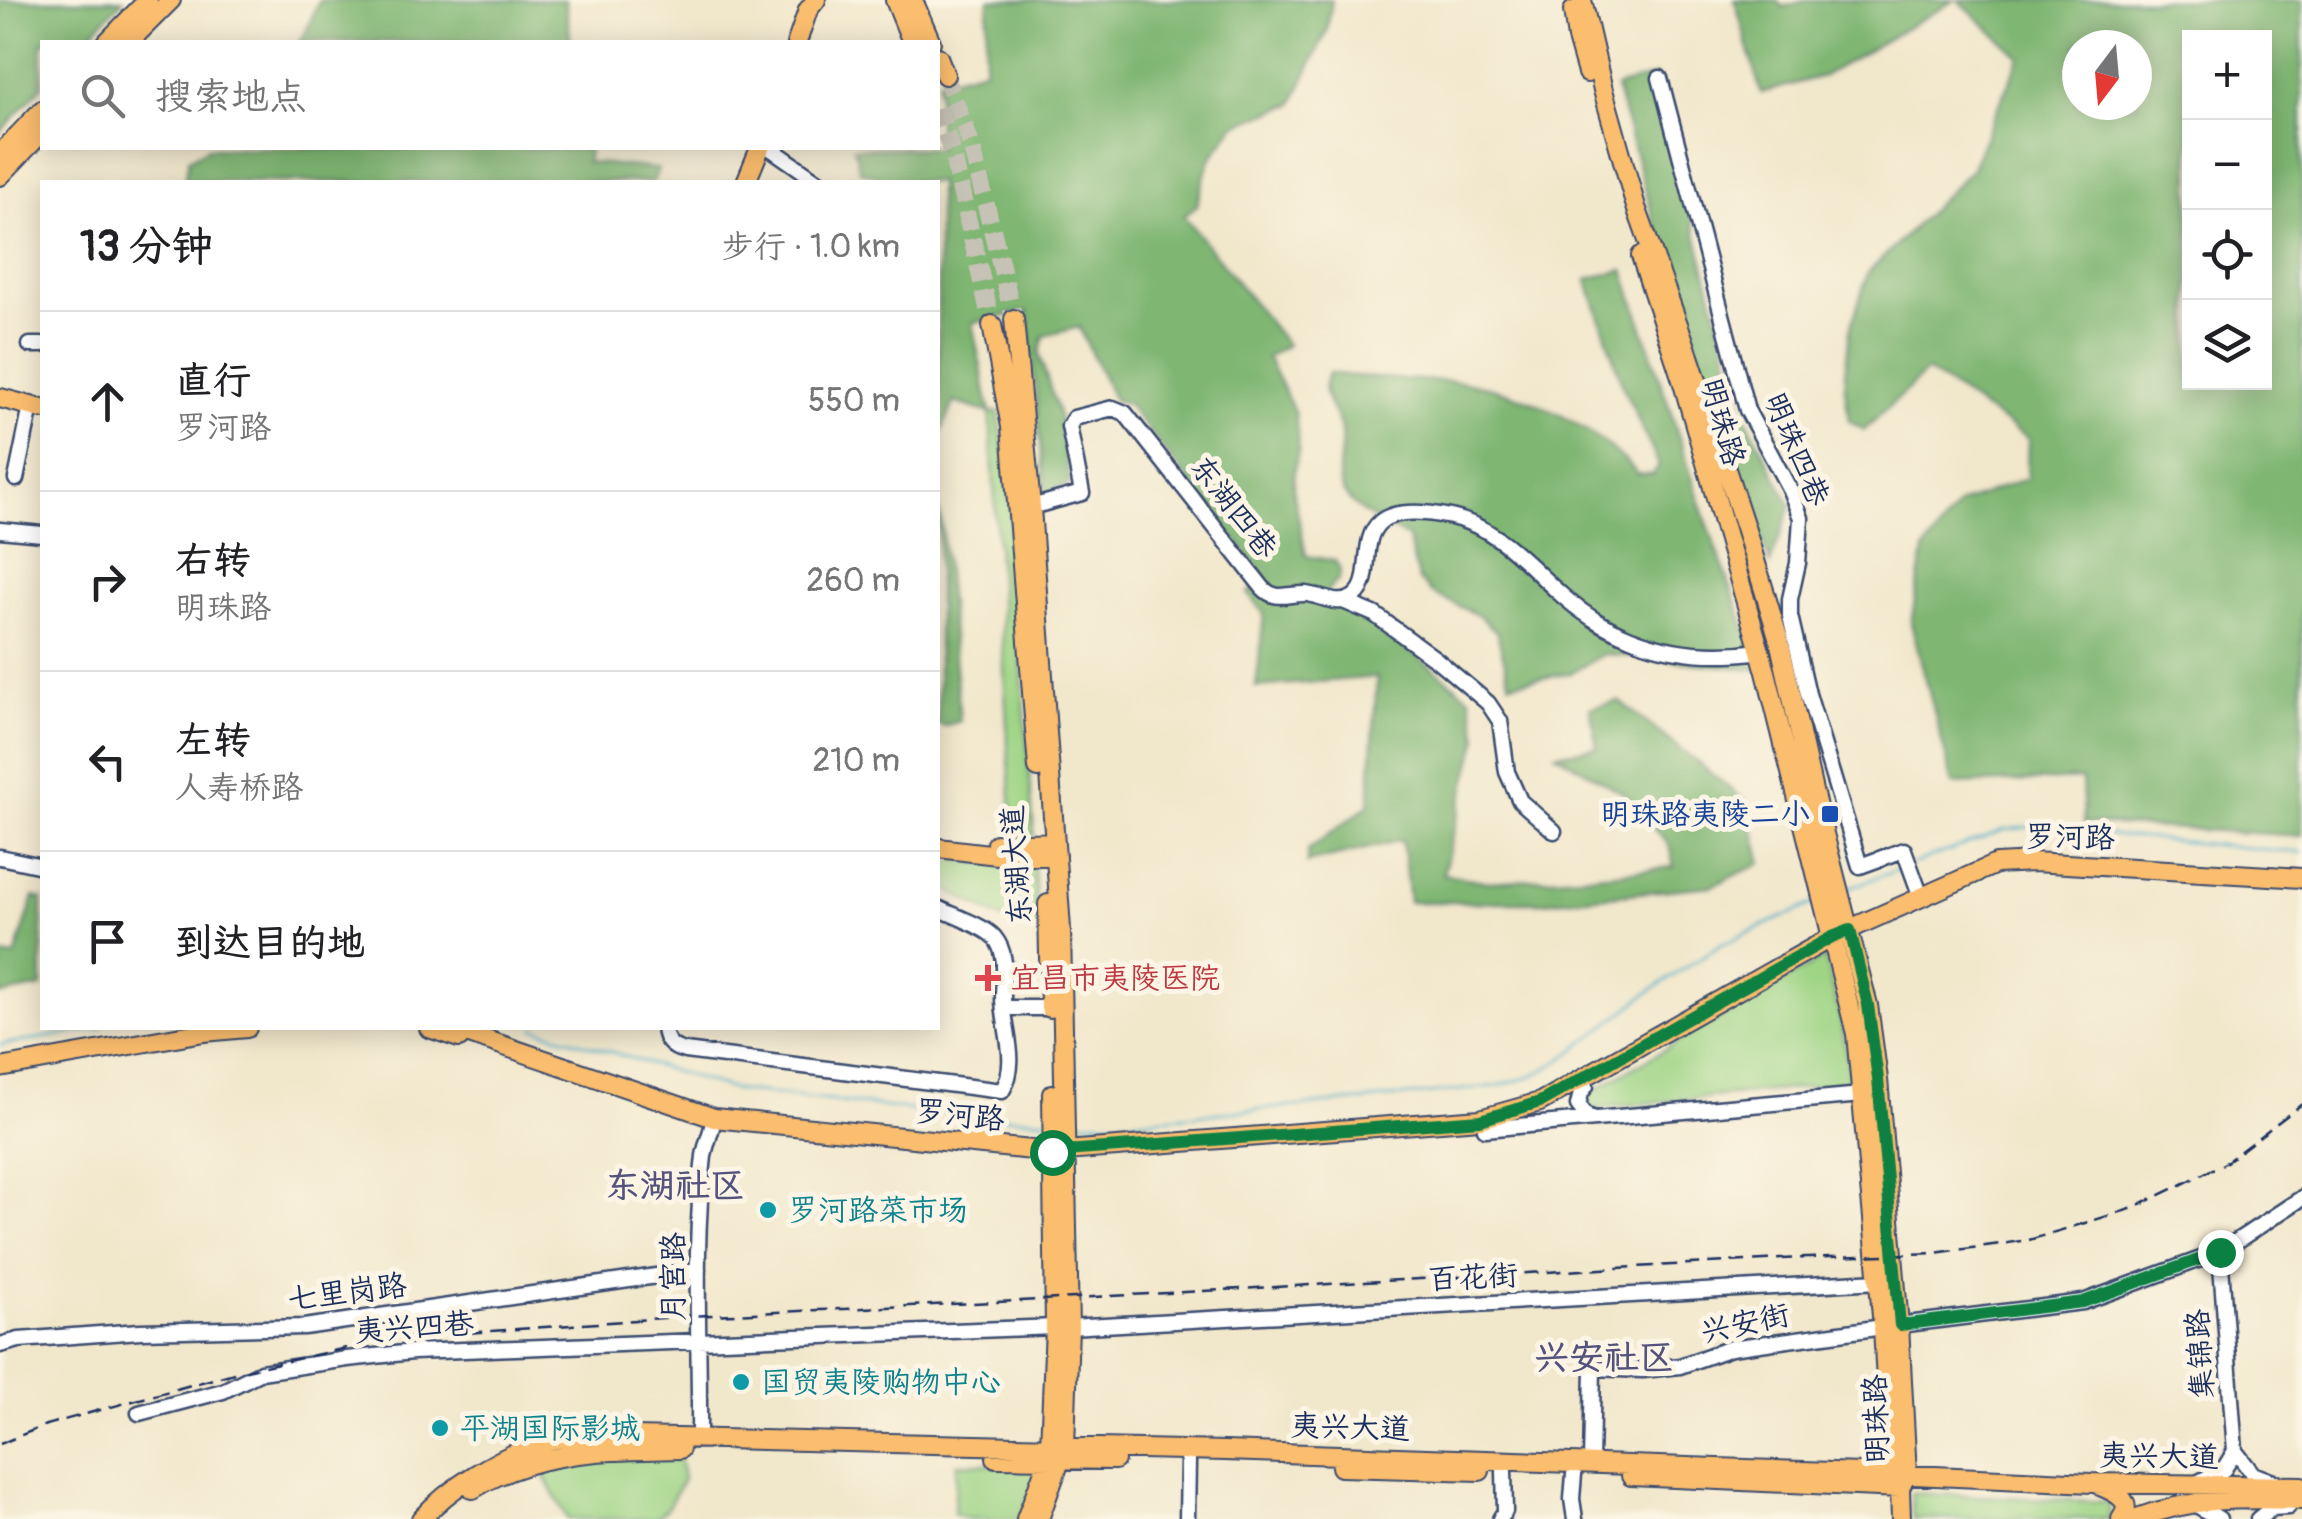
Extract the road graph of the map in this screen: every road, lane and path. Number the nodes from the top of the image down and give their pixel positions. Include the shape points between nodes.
1 (148, 0) edge
2 (171, 0) edge
3 (800, 0) edge
4 (816, 0) edge
5 (1571, 0) edge
6 (1582, 0) edge
7 (900, 2) edge
8 (109, 40) edge
9 (131, 40) edge
10 (786, 40) edge
11 (798, 40) edge
12 (911, 40) edge
13 (929, 40) edge
14 (940, 62) edge
15 (945, 75) dead end
16 (1660, 78) dead end
17 (40, 112) edge
18 (40, 134) edge
19 (747, 150) edge
20 (759, 150) edge
21 (773, 150) edge
22 (0, 154) edge
23 (0, 176) edge
24 (736, 180) edge
25 (747, 180) edge
26 (816, 180) edge
27 (1014, 319) tunnel mouth
28 (992, 325) tunnel mouth
29 (0, 398) edge
30 (0, 409) edge
31 (38, 415) edge
32 (16, 479) dead end
33 (1031, 507) junction
34 (0, 530) edge
35 (40, 534) edge
36 (1342, 601) junction
37 (1760, 651) junction
38 (1554, 831) dead end
39 (940, 837) edge
40 (940, 848) edge
41 (1050, 849) junction
42 (0, 857) edge
43 (1822, 860) junction
44 (40, 866) edge
45 (2302, 878) edge
46 (1921, 898) junction
47 (940, 909) edge
48 (1839, 937) junction
49 (1004, 1008) junction
50 (1050, 1008) junction
51 (226, 1030) edge
52 (435, 1030) edge
53 (458, 1030) edge
54 (664, 1030) edge
55 (0, 1068) edge
56 (1586, 1086) junction
57 (1060, 1094) junction
58 (1862, 1095) junction
59 (1596, 1119) junction
60 (714, 1122) junction
61 (1485, 1128) junction
62 (1059, 1156) junction
63 (2302, 1198) edge
64 (2220, 1252) junction
65 (698, 1270) junction
66 (1879, 1281) junction
67 (1891, 1326) junction
68 (1062, 1327) junction
69 (700, 1341) junction
70 (0, 1345) edge
71 (139, 1413) dead end
72 (700, 1438) junction
73 (2235, 1451) junction
74 (1056, 1453) junction
75 (1188, 1461) junction
76 (1591, 1462) junction
77 (1504, 1471) junction
78 (1574, 1474) junction
79 (1899, 1479) junction
80 (2092, 1483) junction
81 (2292, 1485) edge
82 (2192, 1493) junction
83 (2302, 1504) edge
84 (421, 1519) edge
85 (432, 1519) edge
86 (1026, 1519) edge
87 (1040, 1519) edge
88 (1187, 1519) edge
89 (1500, 1519) edge
90 (1575, 1519) edge
91 (1901, 1519) edge
92 (2121, 1519) edge
93 (2134, 1519) edge
94 (2219, 1519) edge
95 (2258, 1519) edge

1 - 8 main road
2 - 9 main road
3 - 10 main road
4 - 11 main road
5 - 37 main road, 明珠路
6 - 43 main road, 明珠路 via 1636,207 1778,640
7 - 12 main road
7 - 13 main road
14 - 15 main road
16 - 46 street, 明珠四巷 via 1747,410 1801,518 1790,616 1860,866 1904,850
17 - 22 main road
18 - 23 main road
19 - 24 main road
20 - 25 main road
21 - 26 street
27 - 33 main road, 东湖大道
28 - 41 main road, 东湖大道 via 1011,426
29 - 31 main road
30 - 31 main road
31 - 32 street
33 - 36 street, 东湖四巷 via 1082,493 1069,426 1074,418 1113,408 1125,413 1268,594
33 - 41 main road, 东湖大道
34 - 35 street
36 - 37 street via 1360,590 1379,522 1434,514 1489,531 1576,606 1628,637 1696,654
36 - 38 street via 1374,614 1488,703 1500,721 1507,772 1520,801
37 - 43 main road, 明珠路
39 - 41 main road
40 - 41 main road via 1006,856
41 - 50 main road, 东湖大道
41 - 57 main road, 东湖大道 via 1061,929
42 - 44 street
43 - 48 main road
45 - 46 main road, 罗河路 via 2033,862 1996,864
46 - 48 main road, 罗河路
47 - 49 street via 992,934 1003,952
48 - 56 main road, 罗河路
48 - 58 main road, 明珠路
48 - 62 main road, 罗河路 via 1540,1102 1510,1112 1480,1120
48 - 67 main road, 明珠路 via 1868,1005 1873,1042
49 - 50 street
49 - 54 street via 1011,1052 1002,1091 686,1051 670,1045
50 - 57 main road, 东湖大道
51 - 55 main road
52 - 60 main road, 罗河路
53 - 60 main road, 罗河路
56 - 59 street via 1578,1106
56 - 61 main road, 罗河路 via 1544,1110
57 - 62 main road, 东湖大道
58 - 59 street, 罗河路
58 - 66 main road, 明珠路
59 - 61 street, 罗河路
60 - 62 main road, 罗河路
60 - 65 street, 月宫路 via 705,1151
61 - 62 main road, 罗河路
62 - 68 main road, 东湖大道
63 - 64 street
64 - 67 street via 2083,1302
64 - 73 street, 集锦路
65 - 69 street, 月宫路
65 - 70 street, 七里岗路 via 304,1327 140,1331
66 - 67 main road, 明珠路
66 - 68 street, 百花街
67 - 76 street, 兴安街 via 1731,1348 1680,1366 1593,1368
67 - 79 main road, 明珠路
68 - 69 street, 百花街
68 - 74 main road, 东湖大道
69 - 71 street, 夷兴四巷 via 347,1359 261,1372 223,1391
69 - 72 street, 月宫路
72 - 74 main road, 夷兴大道
72 - 84 main road, 夷兴大道 via 590,1436 537,1444 475,1476
73 - 81 street via 2253,1474
73 - 82 street via 2224,1469
74 - 75 main road, 夷兴大道
74 - 76 main road, 夷兴大道
74 - 85 main road, 夷兴大道 via 582,1452 535,1461 493,1479
74 - 86 main road, 东湖大道
74 - 87 main road, 东湖大道
75 - 77 main road, 夷兴大道
75 - 88 street
76 - 79 main road, 夷兴大道
77 - 78 main road, 夷兴大道
77 - 89 street
78 - 79 main road, 夷兴大道
78 - 90 street
79 - 80 main road, 夷兴大道
79 - 91 main road, 明珠路
80 - 82 main road, 夷兴大道
80 - 92 main road via 2124,1499
81 - 82 main road, 夷兴大道
82 - 83 main road, 夷兴大道
82 - 93 main road
82 - 94 street
83 - 95 street via 2276,1506

